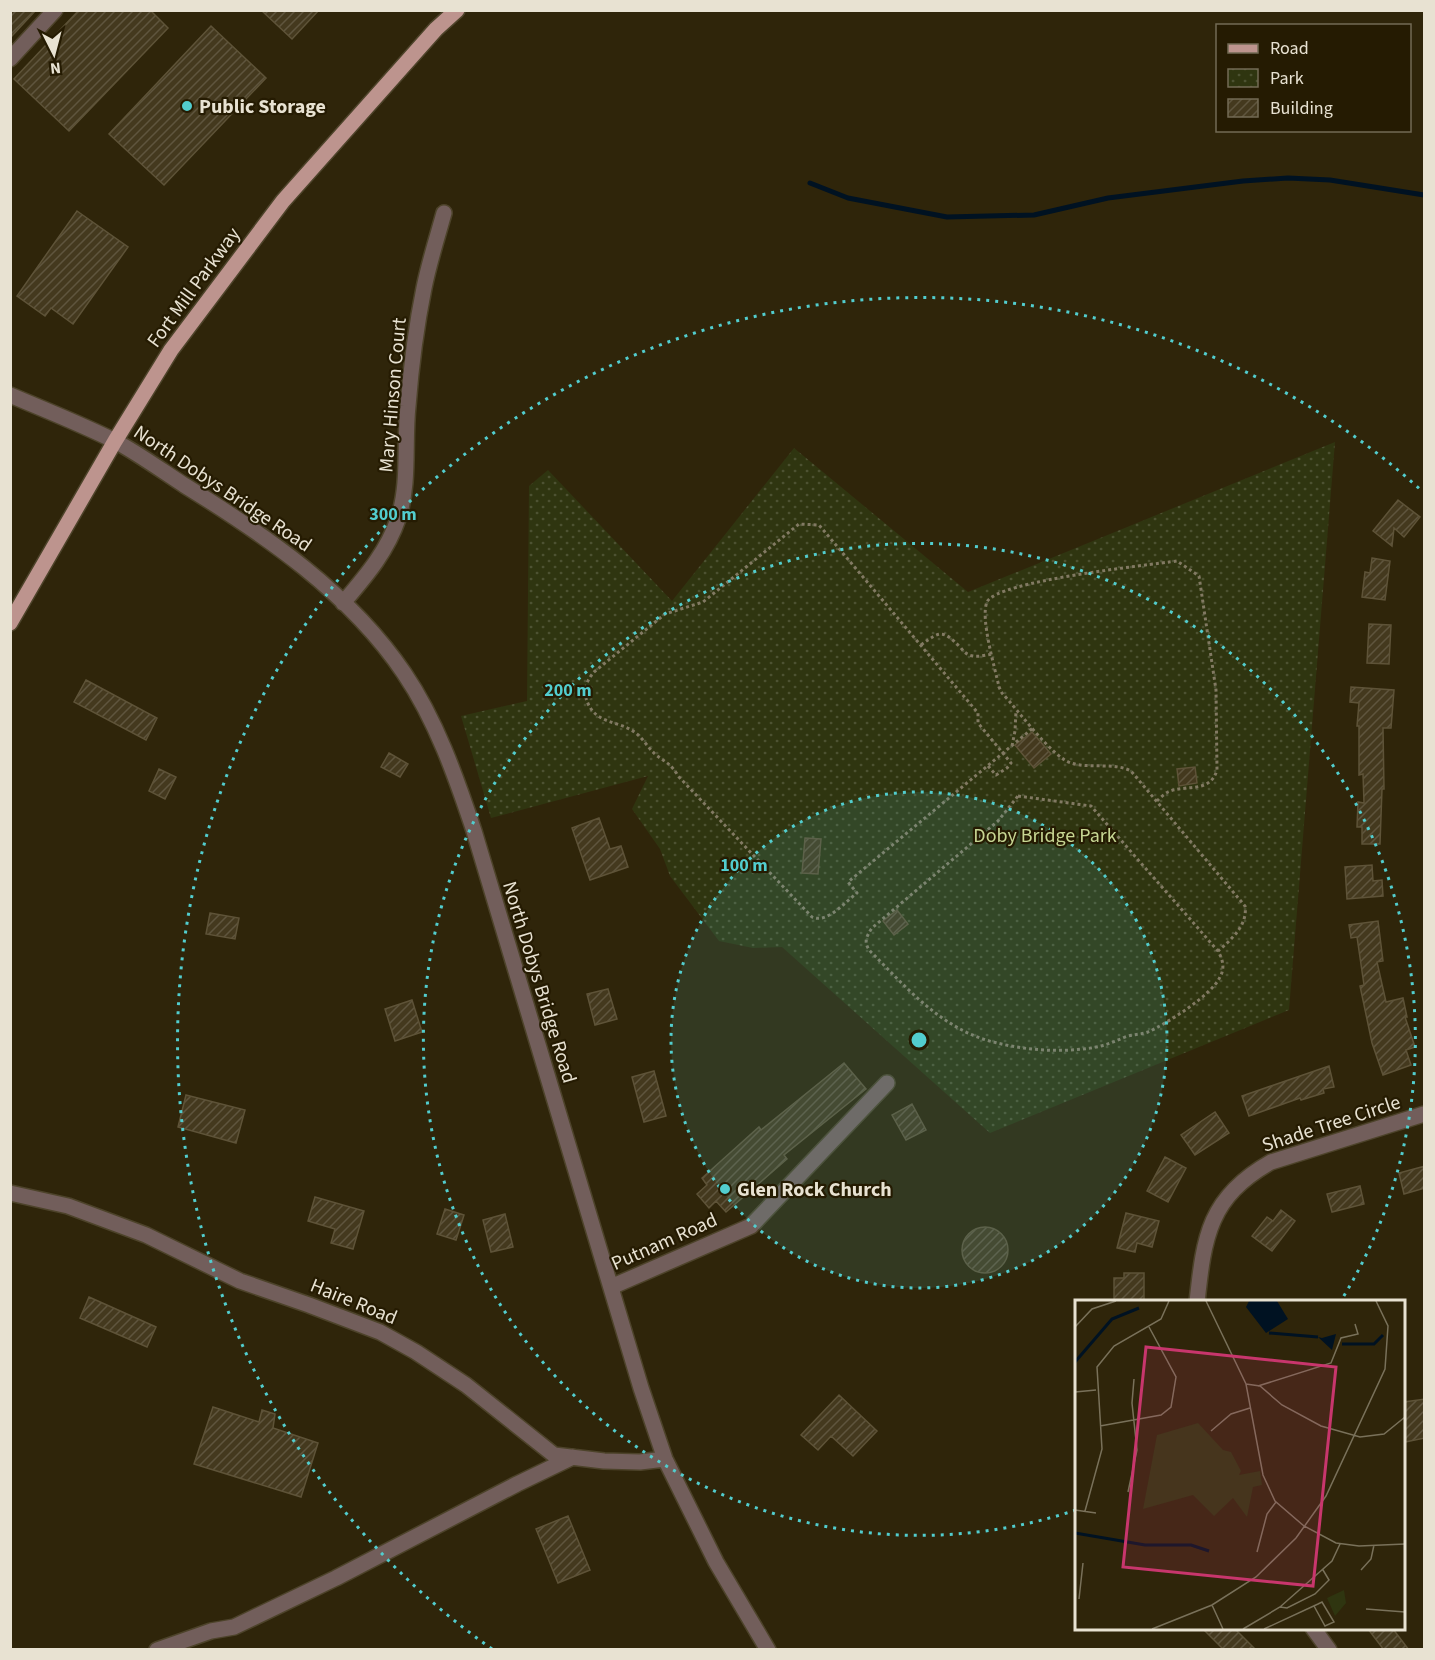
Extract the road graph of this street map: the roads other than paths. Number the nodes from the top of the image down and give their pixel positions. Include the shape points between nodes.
1 (55, 10) edge
2 (457, 10) edge
3 (10, 59) edge
4 (444, 213) dead end
5 (10, 395) edge
6 (115, 441) junction
7 (343, 603) junction
8 (10, 623) edge
9 (887, 1083) dead end
10 (1425, 1114) edge
11 (10, 1193) edge
12 (611, 1287) junction
13 (1197, 1300) edge
14 (573, 1457) junction
15 (665, 1459) junction
16 (1314, 1630) edge
17 (157, 1650) edge
18 (768, 1650) edge
19 (1329, 1650) edge

1 - 3 street
2 - 6 main road, Fort Mill Parkway via 435,29 283,201 171,351
4 - 7 street, Mary Hinson Court via 424,287 410,385 403,503 387,545
5 - 6 street, North Dobys Bridge Road
6 - 7 street, North Dobys Bridge Road via 280,549
6 - 8 main road, Fort Mill Parkway
7 - 12 street, North Dobys Bridge Road via 404,672 449,760 474,831
9 - 12 street, Putnam Road via 751,1226
10 - 13 street, Shade Tree Circle via 1271,1162 1239,1184 1213,1218
11 - 14 street, Haire Road via 68,1206 146,1235 240,1281 380,1332 466,1385 554,1455
12 - 15 street, North Dobys Bridge Road
14 - 15 street, Haire Road via 640,1462
14 - 17 street via 234,1627
15 - 18 street, North Dobys Bridge Road via 716,1562
16 - 19 street

